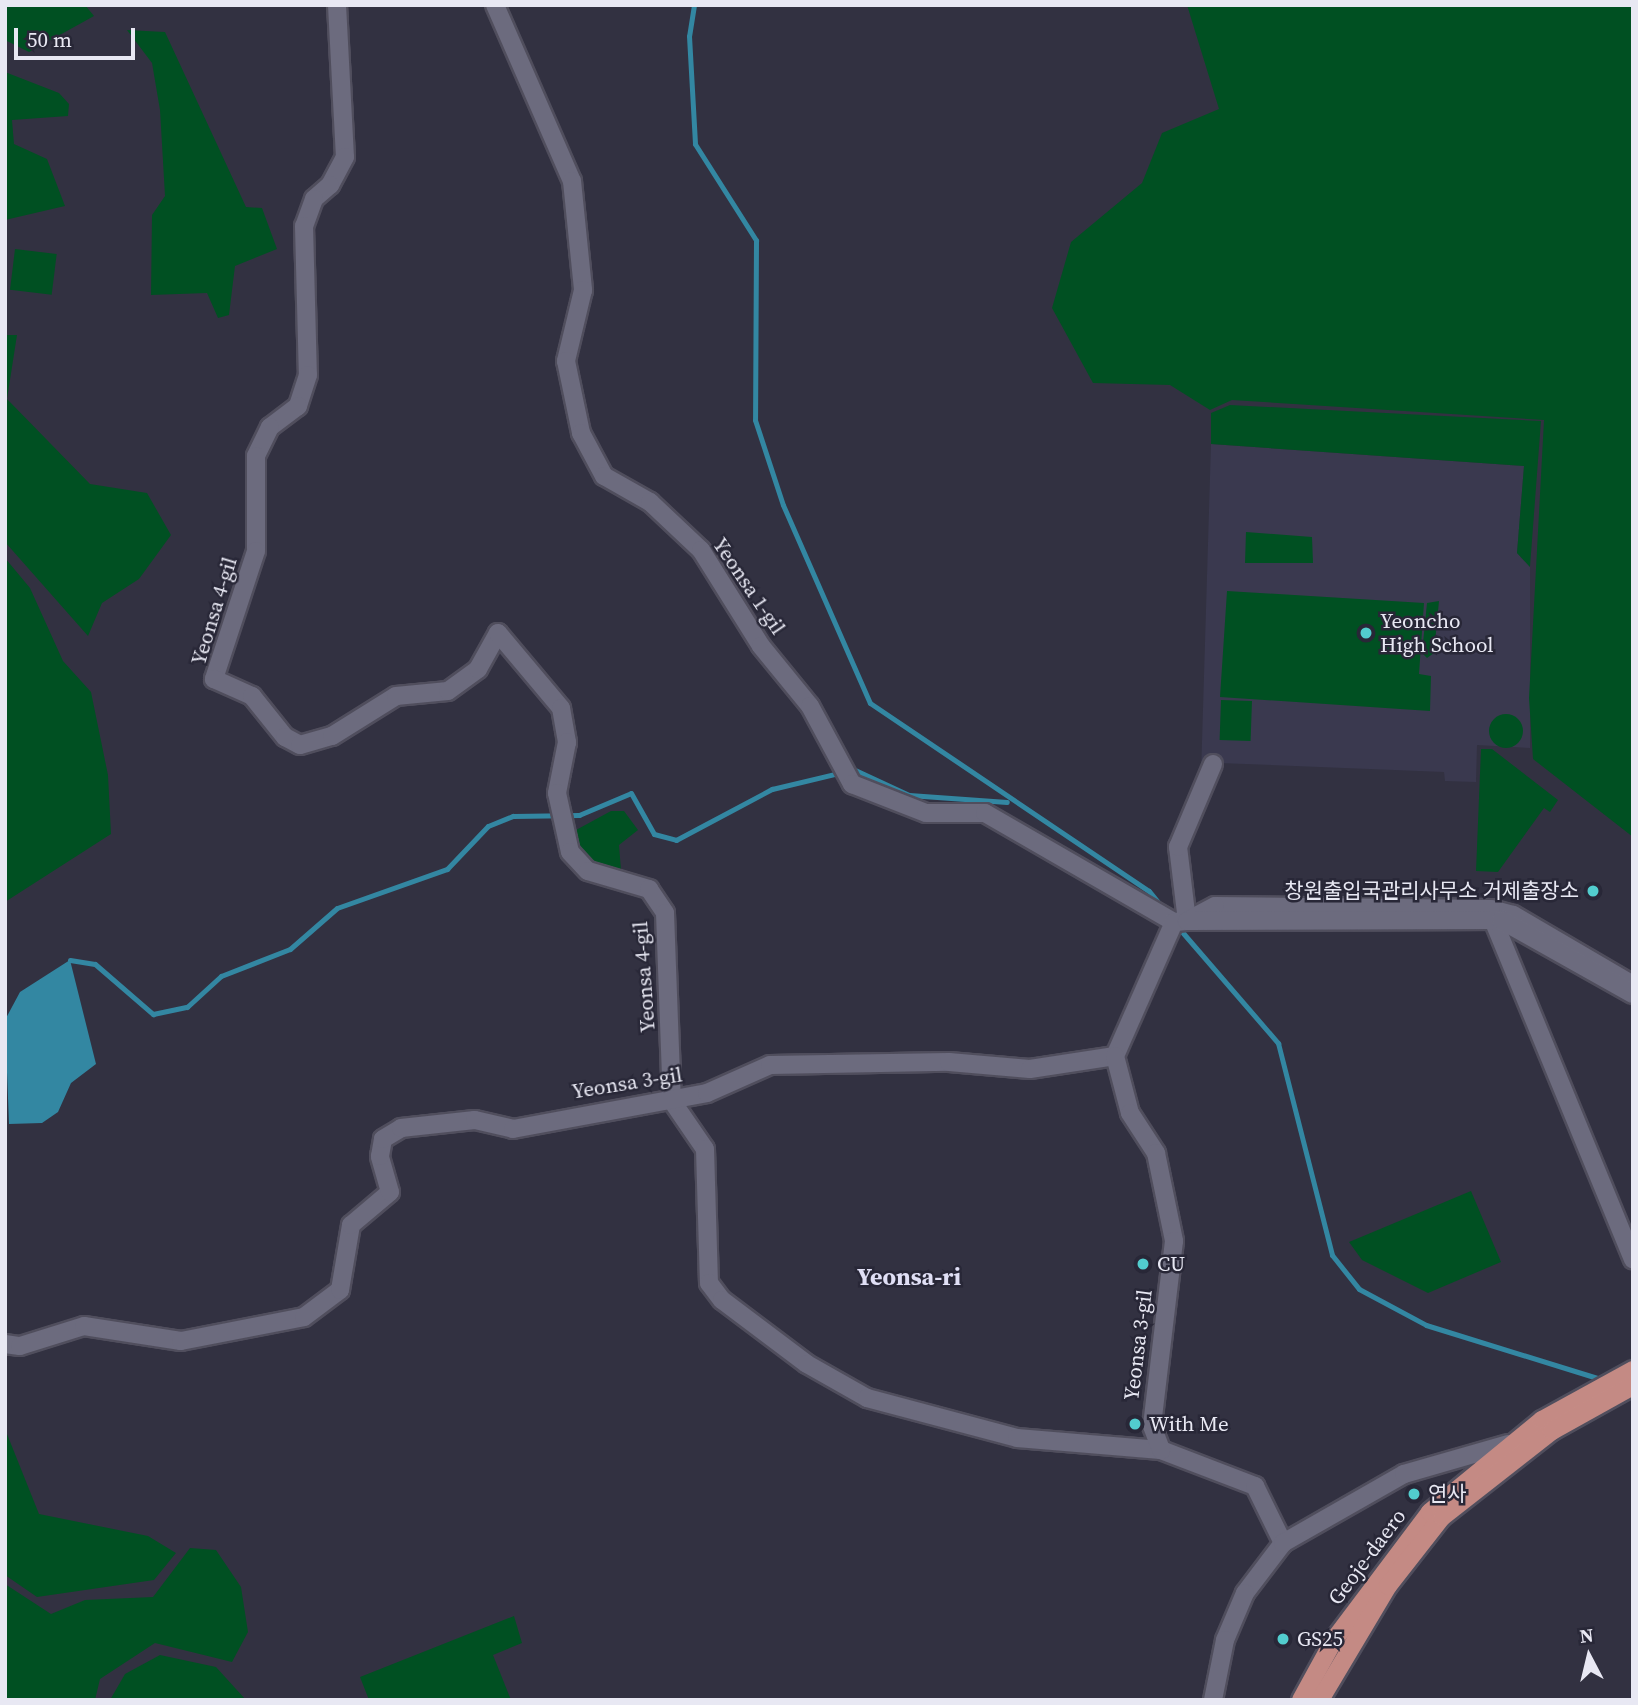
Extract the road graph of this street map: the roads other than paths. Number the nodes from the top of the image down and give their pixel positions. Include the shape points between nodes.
1 (337, 5) edge
2 (495, 5) edge
3 (1213, 764) dead end
4 (1491, 913) junction
5 (1181, 921) junction
6 (1633, 985) edge
7 (1633, 994) edge
8 (1115, 1056) junction
9 (672, 1101) junction
10 (1633, 1260) edge
11 (5, 1344) edge
12 (1631, 1376) edge
13 (1508, 1444) junction
14 (1161, 1450) junction
15 (1283, 1543) junction
16 (1213, 1700) edge
17 (1301, 1700) edge
18 (1320, 1700) edge

1 - 9 street, Yeonsa 4-gil via 345,157 330,186 314,199 304,226 308,375 298,407 270,427 256,456 256,551 214,679 252,696 285,737 300,744 332,736 396,696 448,691 478,669 498,633 561,708 567,742 557,793 570,852 588,871 649,889 665,913
2 - 5 street, Yeonsa 1-gil via 572,181 583,290 566,361 581,433 604,476 650,502 701,550 761,646 810,706 852,783 926,813 985,813 1156,912
3 - 5 street via 1178,847
4 - 5 street
4 - 6 street via 1513,915
4 - 7 street
4 - 10 street
5 - 8 street
8 - 9 street, Yeonsa 3-gil via 1030,1069 949,1062 771,1065
8 - 14 street, Yeonsa 3-gil via 1130,1113 1156,1153 1174,1241 1152,1426
9 - 11 street, Yeonsa 3-gil via 573,1113 513,1129 475,1120 401,1128 382,1147 390,1192 351,1225 340,1290 304,1317 181,1341 84,1326 20,1346
9 - 14 street via 705,1149 703,1246 709,1283 722,1300 807,1364 867,1398 1017,1438
12 - 13 main road, Geoje-daero via 1592,1391
12 - 18 main road, Geoje-daero via 1615,1395 1508,1462 1442,1517 1388,1586
13 - 15 street via 1404,1474
13 - 17 main road, Geoje-daero via 1430,1512 1340,1630
14 - 15 street via 1255,1486
15 - 16 street via 1245,1593 1225,1640

